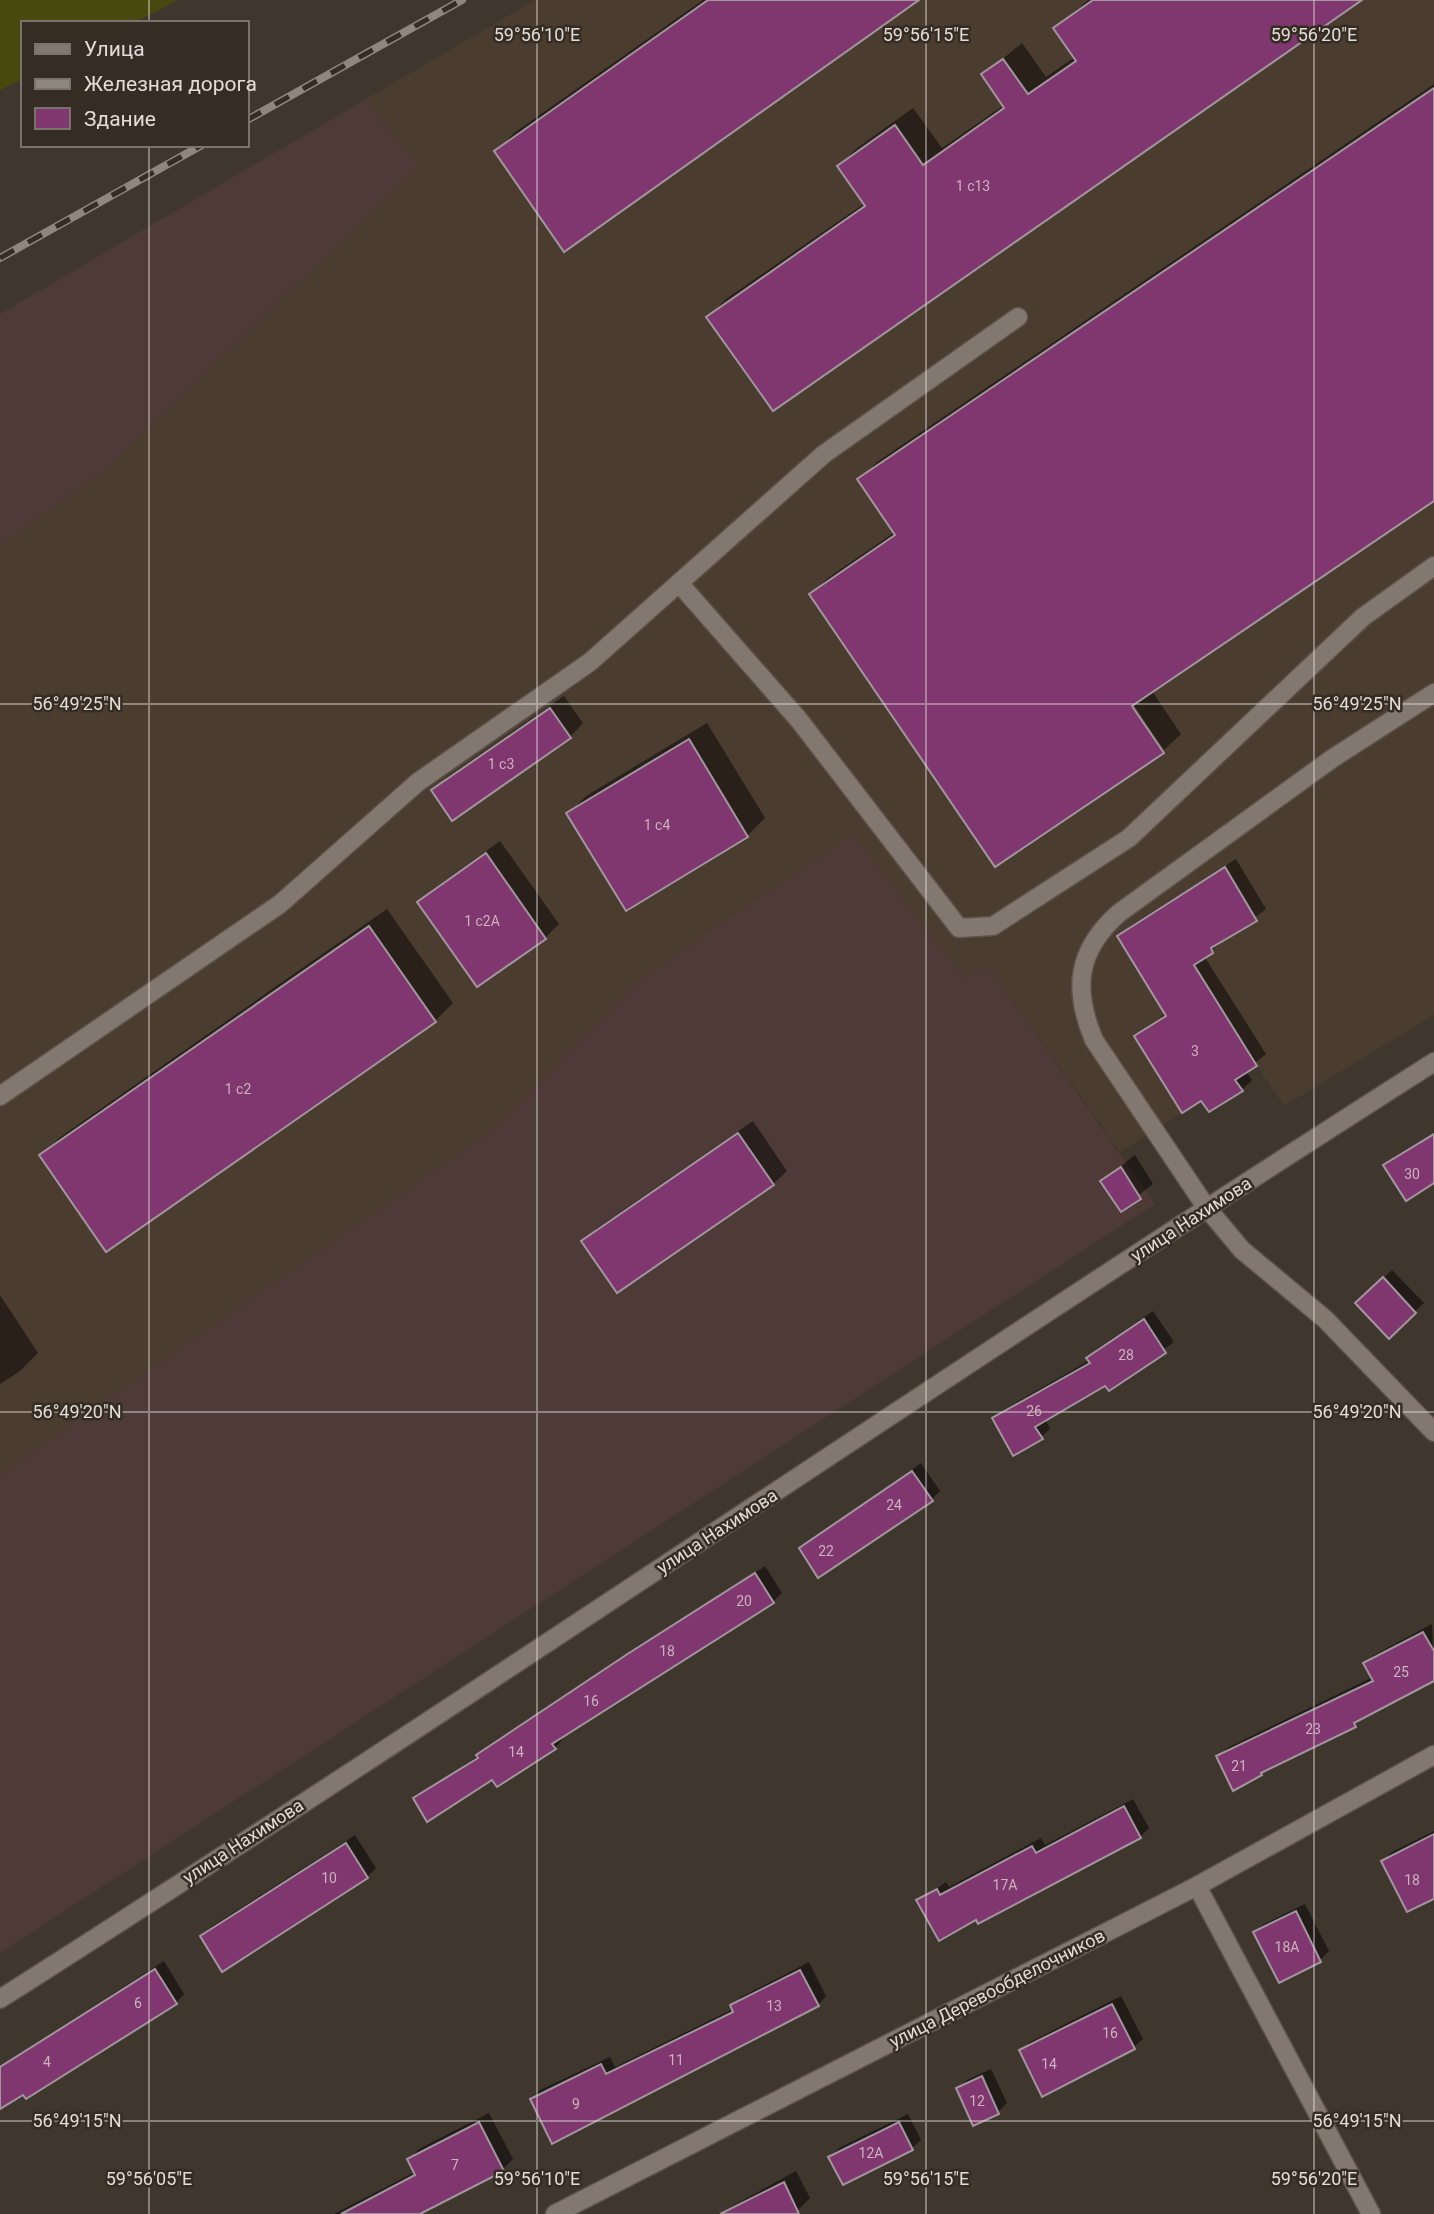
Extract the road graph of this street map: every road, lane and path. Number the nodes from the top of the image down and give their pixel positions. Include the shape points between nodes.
1 (1018, 317) dead end
2 (1434, 566) edge
3 (679, 583) junction
4 (1434, 693) edge
5 (1434, 1062) edge
6 (0, 1096) edge
7 (1206, 1207) junction
8 (1434, 1432) edge
9 (1434, 1755) edge
10 (1197, 1886) junction
11 (0, 1998) edge
12 (555, 2214) edge
13 (1371, 2214) edge

1 - 3 street via 824,454
2 - 3 street via 1363,617 1129,838 993,926 959,928 799,720
3 - 6 street via 590,662 418,782 280,904
4 - 7 street via 1333,758 1119,913 1088,953 1081,972 1081,993 1094,1040
5 - 7 street, улица Нахимова
7 - 8 street via 1242,1250 1325,1319
7 - 11 street, улица Нахимова via 938,1387
9 - 10 street, улица Деревообделочников
10 - 12 street, улица Деревообделочников
10 - 13 street

